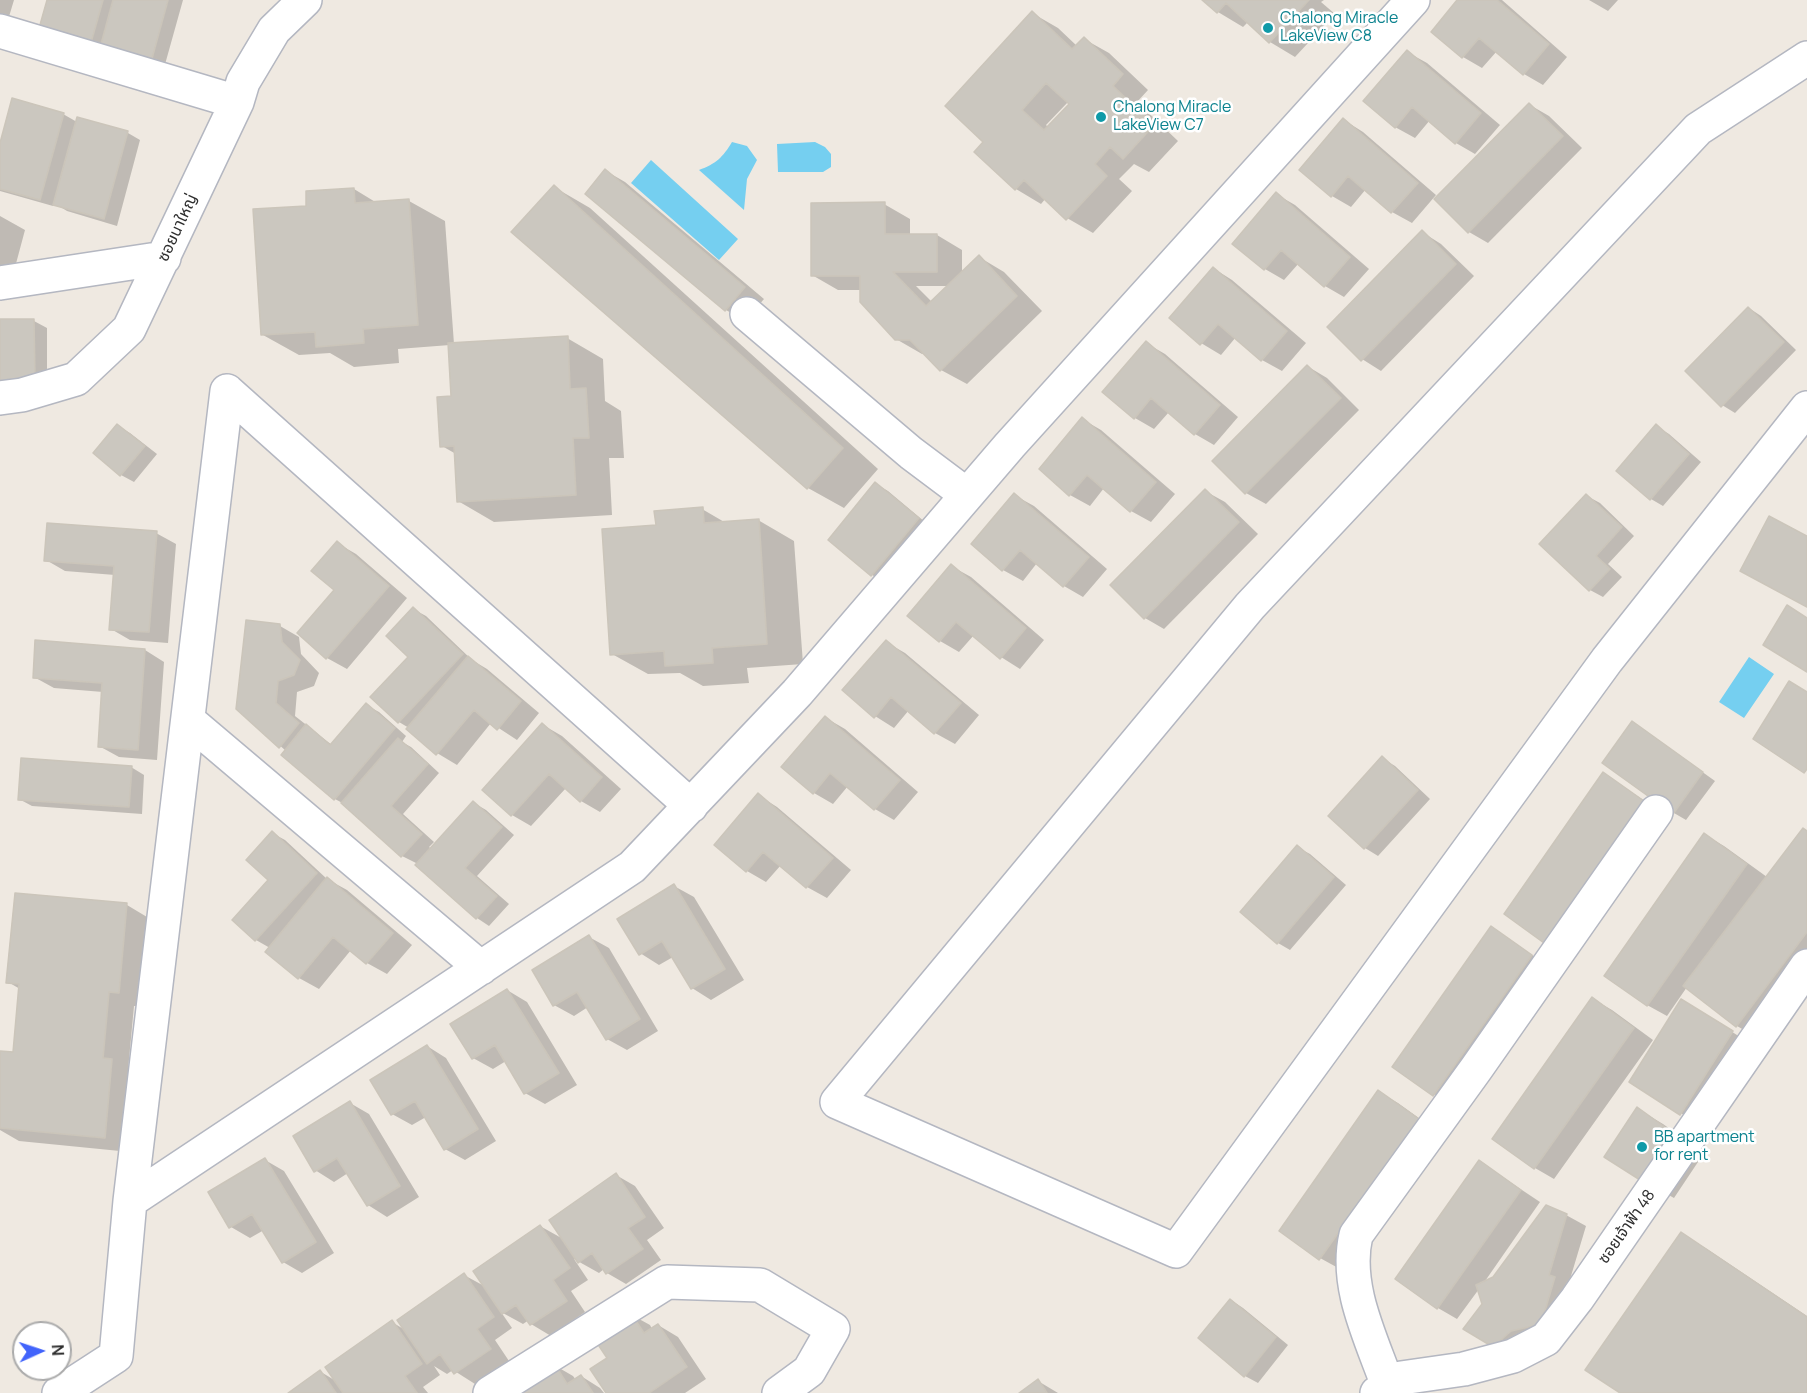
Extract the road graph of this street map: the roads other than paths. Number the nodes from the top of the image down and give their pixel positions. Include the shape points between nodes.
1 (305, 0) edge
2 (1413, 0) edge
3 (0, 31) edge
4 (1803, 68) edge
5 (237, 102) junction
6 (164, 258) junction
7 (0, 283) edge
8 (747, 314) dead end
9 (0, 398) edge
10 (1807, 408) edge
11 (967, 495) junction
12 (188, 720) junction
13 (690, 806) junction
14 (1656, 812) dead end
15 (1807, 966) edge
16 (481, 968) junction
17 (130, 1201) junction
18 (1382, 1390) edge
19 (59, 1393) edge
20 (490, 1393) edge
21 (779, 1393) edge

1 - 5 street, ซอยนาใหญ่ via 274,30 243,82
2 - 11 street
3 - 5 street
4 - 10 street via 1698,129 1250,606 837,1102 1176,1251 1607,660
5 - 6 street, ซอยนาใหญ่
6 - 7 street
6 - 9 street, ซอยนาใหญ่ via 129,329 76,379
8 - 11 street via 911,453
11 - 13 street via 797,693
12 - 13 street via 227,391
12 - 16 street
12 - 17 street
13 - 16 street via 633,867
14 - 18 street via 1356,1235 1352,1252 1354,1282
15 - 18 street, ซอยเจ้าฟ้า 48 via 1546,1339 1513,1356 1464,1369 1401,1378
16 - 17 street
17 - 19 street via 116,1356
20 - 21 street via 667,1282 760,1285 833,1329 809,1371

